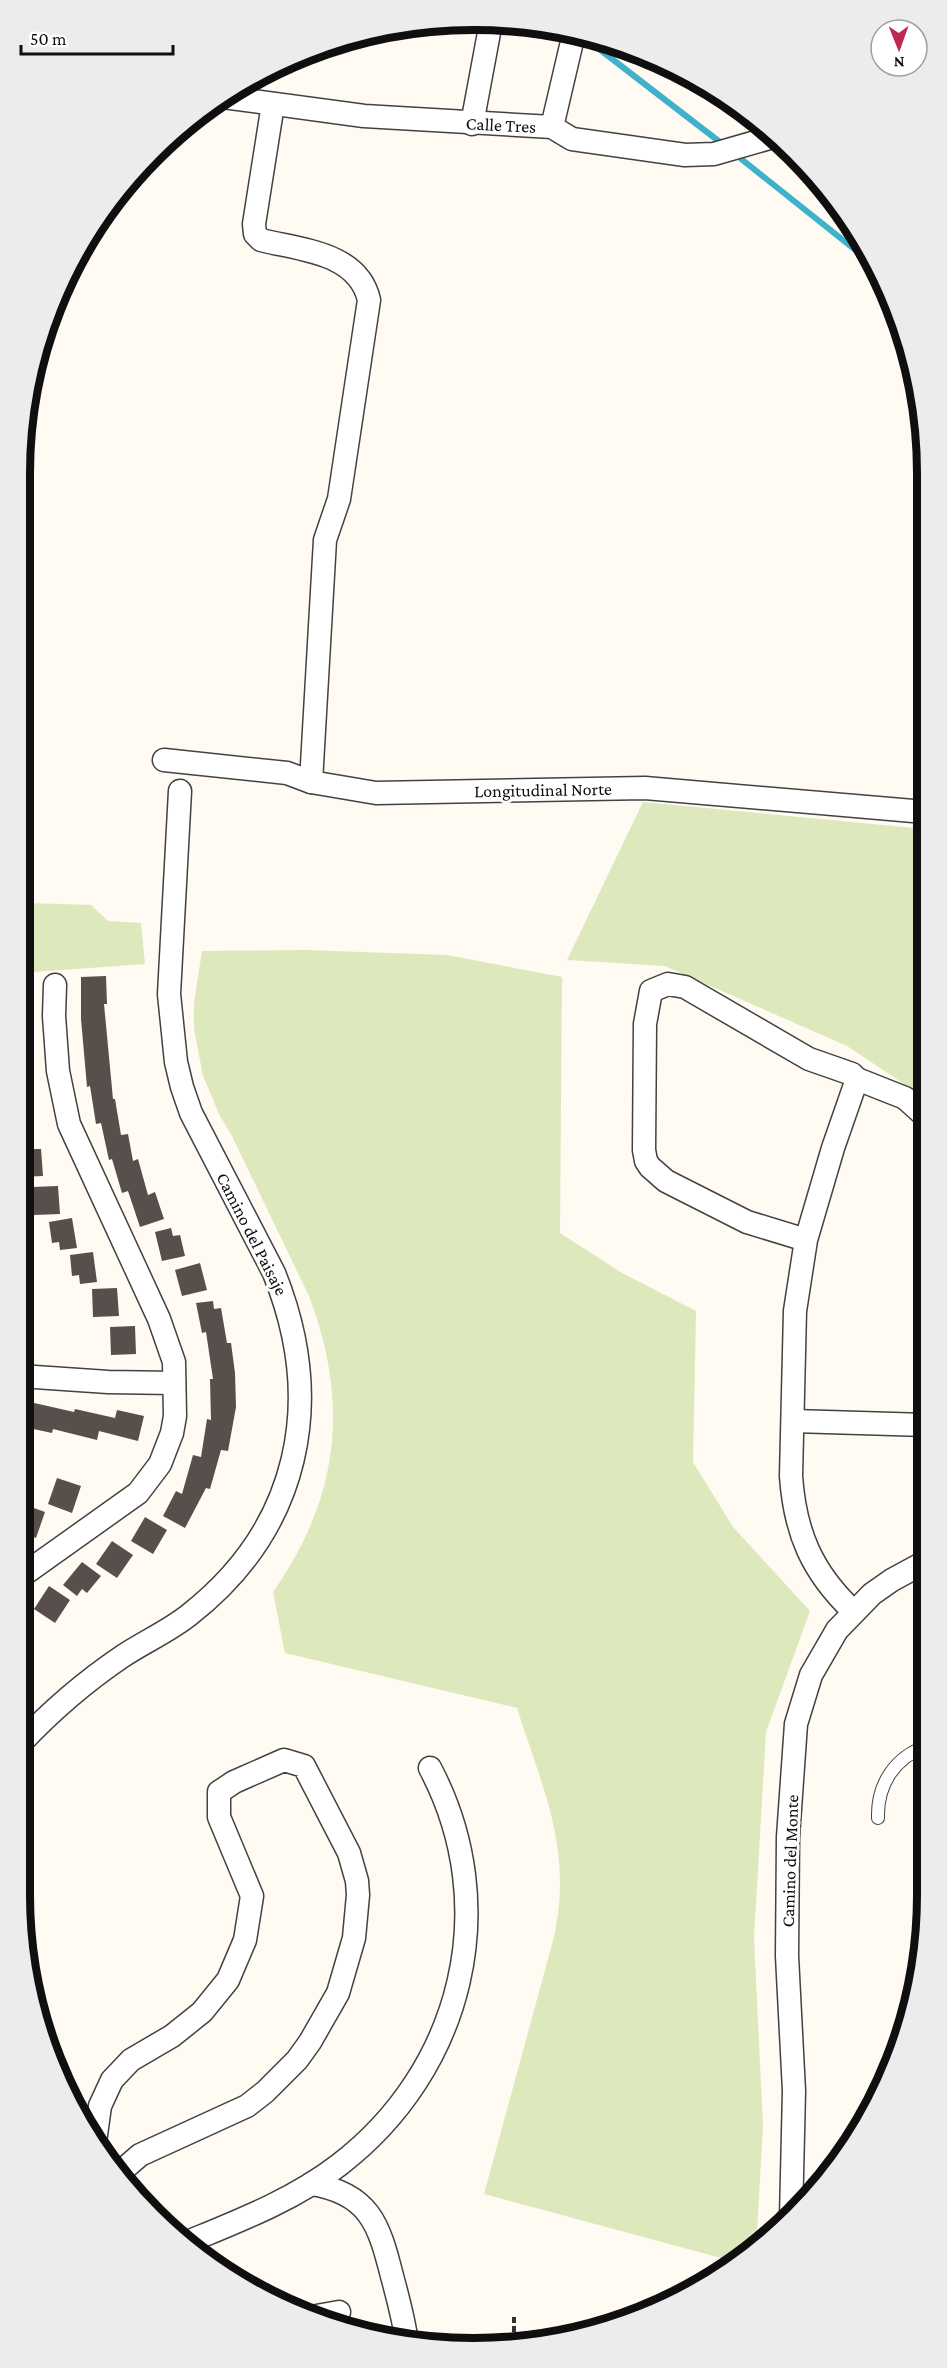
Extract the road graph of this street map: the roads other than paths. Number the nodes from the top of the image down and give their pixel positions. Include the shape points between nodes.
1 (489, 31) edge
2 (572, 42) edge
3 (237, 99) edge
4 (273, 104) junction
5 (472, 124) junction
6 (552, 127) junction
7 (765, 139) edge
8 (164, 760) dead end
9 (311, 782) junction
10 (180, 791) dead end
11 (917, 811) edge
12 (55, 985) dead end
13 (857, 1079) junction
14 (917, 1108) edge
15 (806, 1240) junction
16 (30, 1377) edge
17 (174, 1383) junction
18 (793, 1421) junction
19 (917, 1425) edge
20 (917, 1566) edge
21 (30, 1570) edge
22 (853, 1611) junction
23 (30, 1735) edge
24 (917, 1751) edge
25 (430, 1767) dead end
26 (878, 1818) dead end
27 (96, 2127) edge
28 (125, 2168) edge
29 (311, 2184) junction
30 (791, 2203) edge
31 (195, 2239) edge
32 (339, 2312) dead end
33 (330, 2314) edge
34 (405, 2332) edge

1 - 5 street
2 - 6 street
3 - 4 street, Calle Tres
4 - 5 street, Calle Tres
4 - 9 street via 255,234 261,240 336,260 358,275 369,300 339,499 325,540
5 - 6 street, Calle Tres
6 - 7 street, Calle Tres via 572,139 685,156 714,154
8 - 9 street, Longitudinal Norte via 287,773
9 - 11 street, Longitudinal Norte via 376,793 645,788
10 - 23 street, Camino del Paisaje via 169,994 176,1062 191,1113 285,1300 300,1374 297,1442 277,1508 255,1546 228,1580 187,1617 92,1679
12 - 17 street via 58,1071 69,1124 159,1319 174,1362
13 - 14 street via 905,1098
13 - 15 street
13 - 15 street via 809,1059 685,987 668,984 651,991 648,997 646,1161 666,1180 747,1222
15 - 18 street via 795,1311
16 - 17 street
17 - 21 street via 172,1433 150,1479 123,1505
18 - 19 street
18 - 22 street via 793,1499 801,1532 825,1581
20 - 22 street, Camino del Monte via 892,1580
22 - 30 street, Camino del Monte via 811,1675 796,1724 788,1848 794,2091
24 - 26 lane via 905,1756 888,1775 879,1797
25 - 29 street via 453,1820 465,1878 466,1936 456,1994 436,2049 404,2100 362,2146
27 - 28 street via 112,2080 131,2060 172,2036 202,2012 228,1980 245,1940 252,1896 219,1818 219,1792 284,1760 304,1766 349,1854 357,1881 354,1938 338,1993 310,2042 265,2092 247,2106 140,2155
29 - 31 street
29 - 34 street via 352,2198 373,2219 383,2238
32 - 33 street

